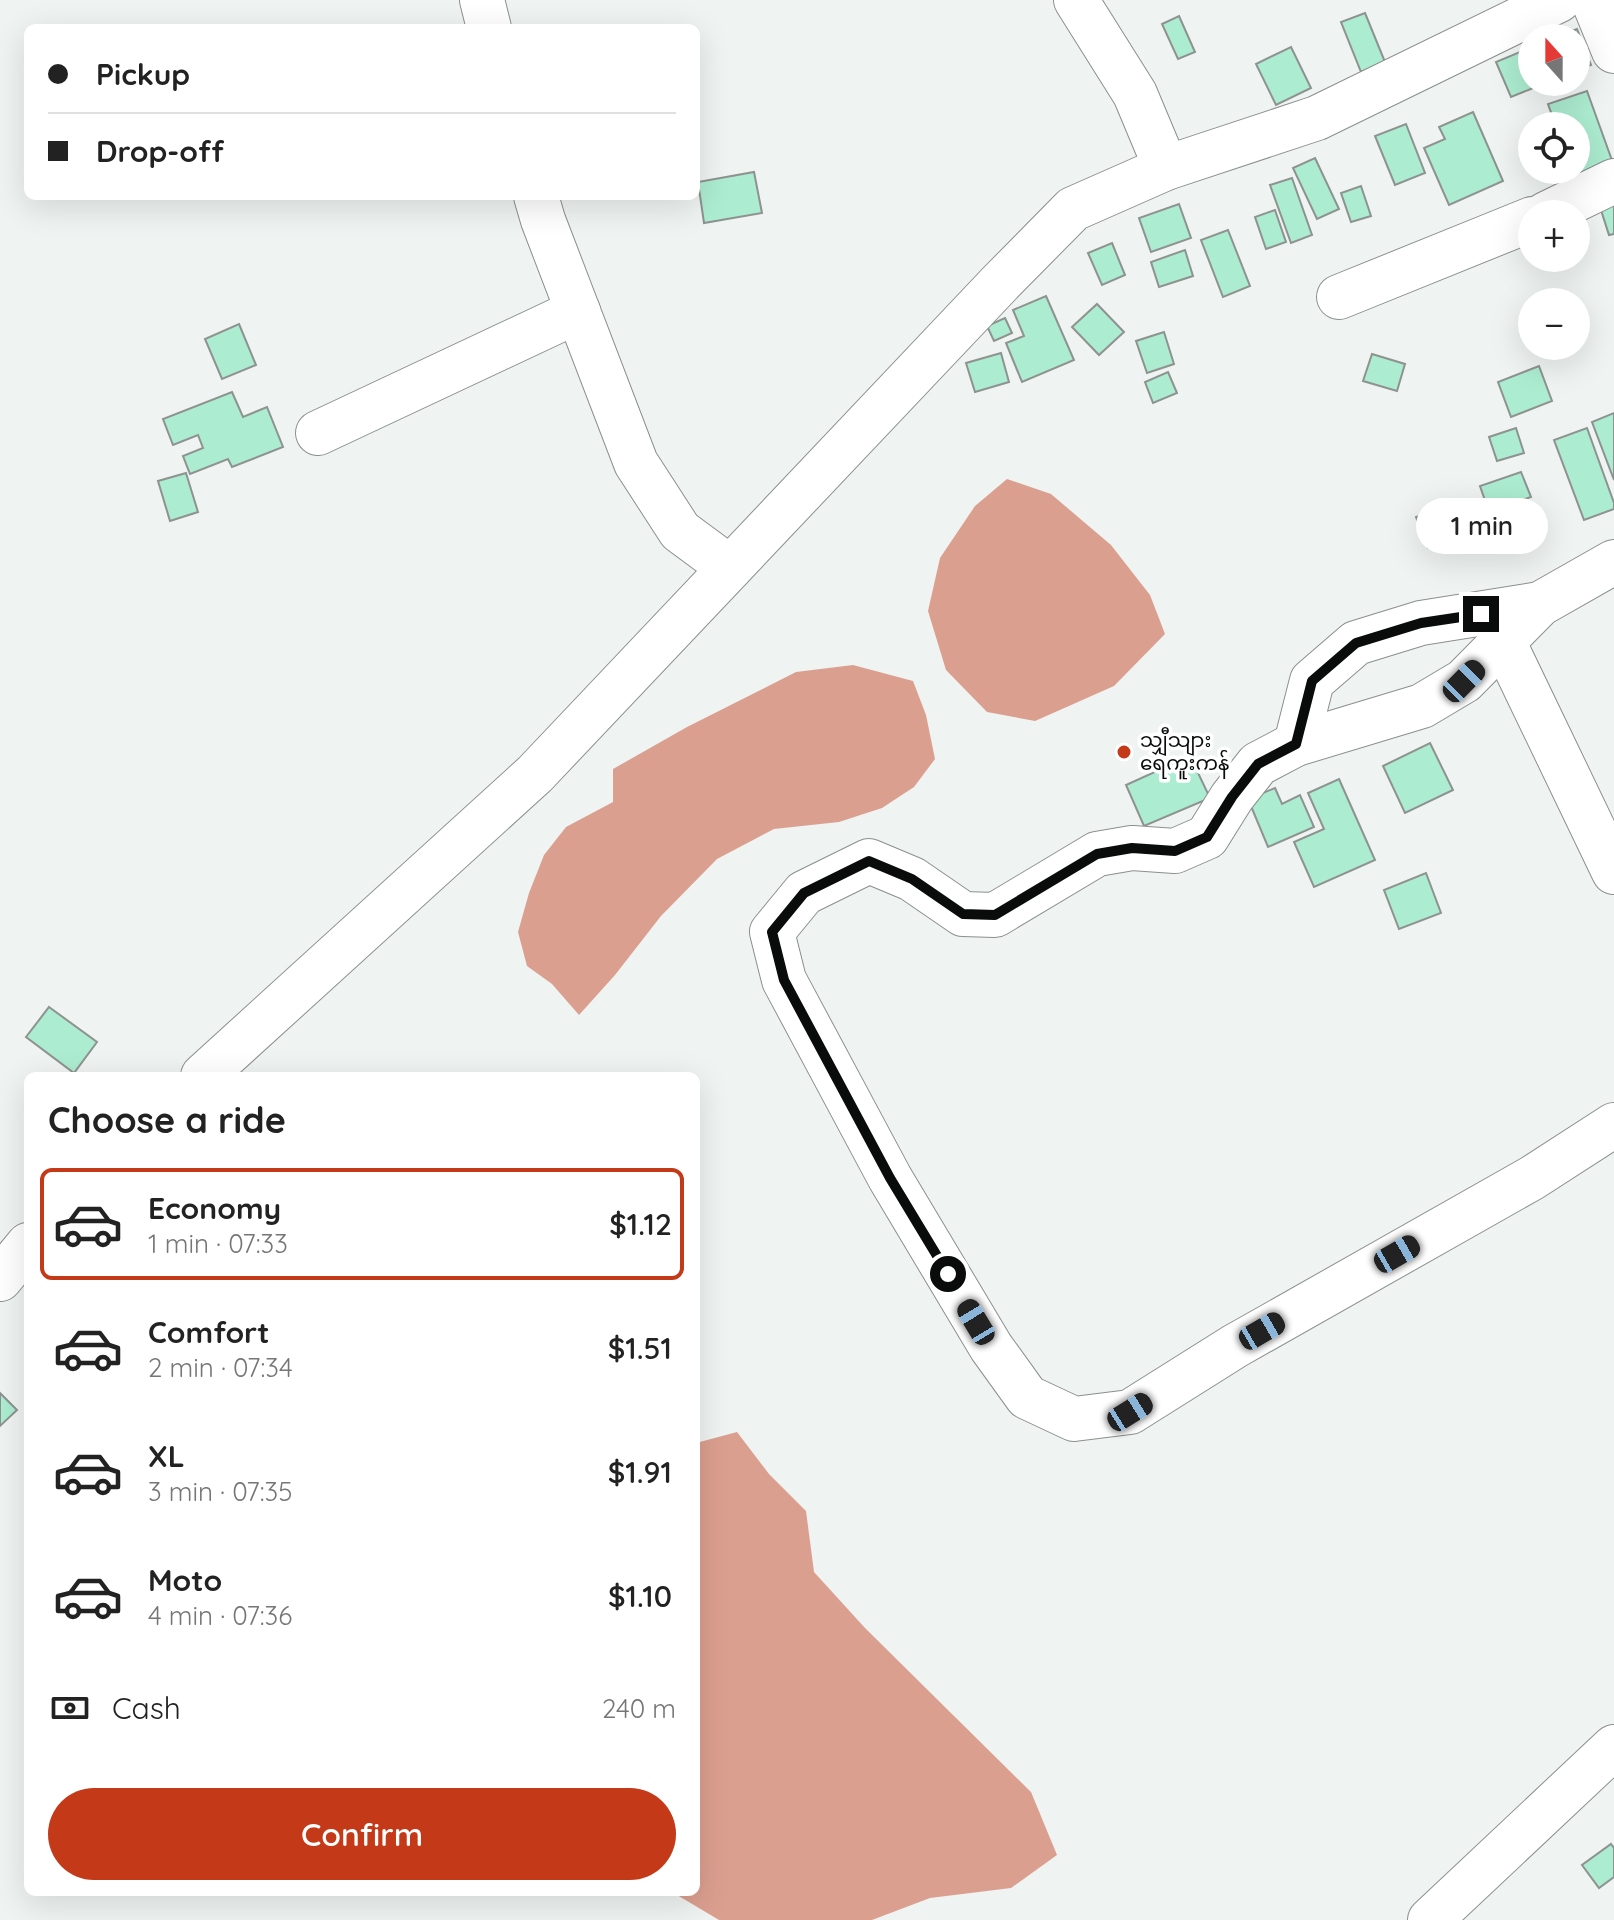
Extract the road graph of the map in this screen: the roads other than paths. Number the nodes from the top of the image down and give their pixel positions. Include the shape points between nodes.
1 (482, 0) edge
2 (1076, 0) edge
3 (1559, 0) edge
4 (1593, 0) edge
5 (488, 24) edge
6 (1614, 51) edge
7 (1166, 168) junction
8 (1614, 181) edge
9 (537, 200) edge
10 (1575, 200) edge
11 (1518, 225) edge
12 (1339, 297) dead end
13 (578, 311) junction
14 (318, 433) dead end
15 (1614, 562) edge
16 (730, 568) junction
17 (1540, 604) junction
18 (1503, 641) junction
19 (1296, 744) junction
20 (1614, 872) edge
21 (207, 1072) edge
22 (1614, 1125) edge
23 (24, 1250) edge
24 (0, 1279) edge
25 (1614, 1747) edge
26 (1430, 1920) edge

1 - 5 street
2 - 7 street via 1135,94
3 - 7 street via 1317,118
4 - 6 street
7 - 16 street via 1073,209
8 - 10 street
9 - 13 street
11 - 12 street
13 - 14 street
13 - 16 street via 636,463 680,531
15 - 17 street
16 - 21 street via 535,774
17 - 18 street
17 - 19 street via 1421,623 1356,643 1312,681
18 - 19 street via 1464,681 1422,706
18 - 20 street
19 - 22 street via 1258,764 1207,837 1175,851 1132,848 1097,854 995,915 963,914 912,879 869,861 804,893 772,932 784,980 890,1178 991,1347 1027,1397 1074,1419 1130,1412
23 - 24 street
25 - 26 street

